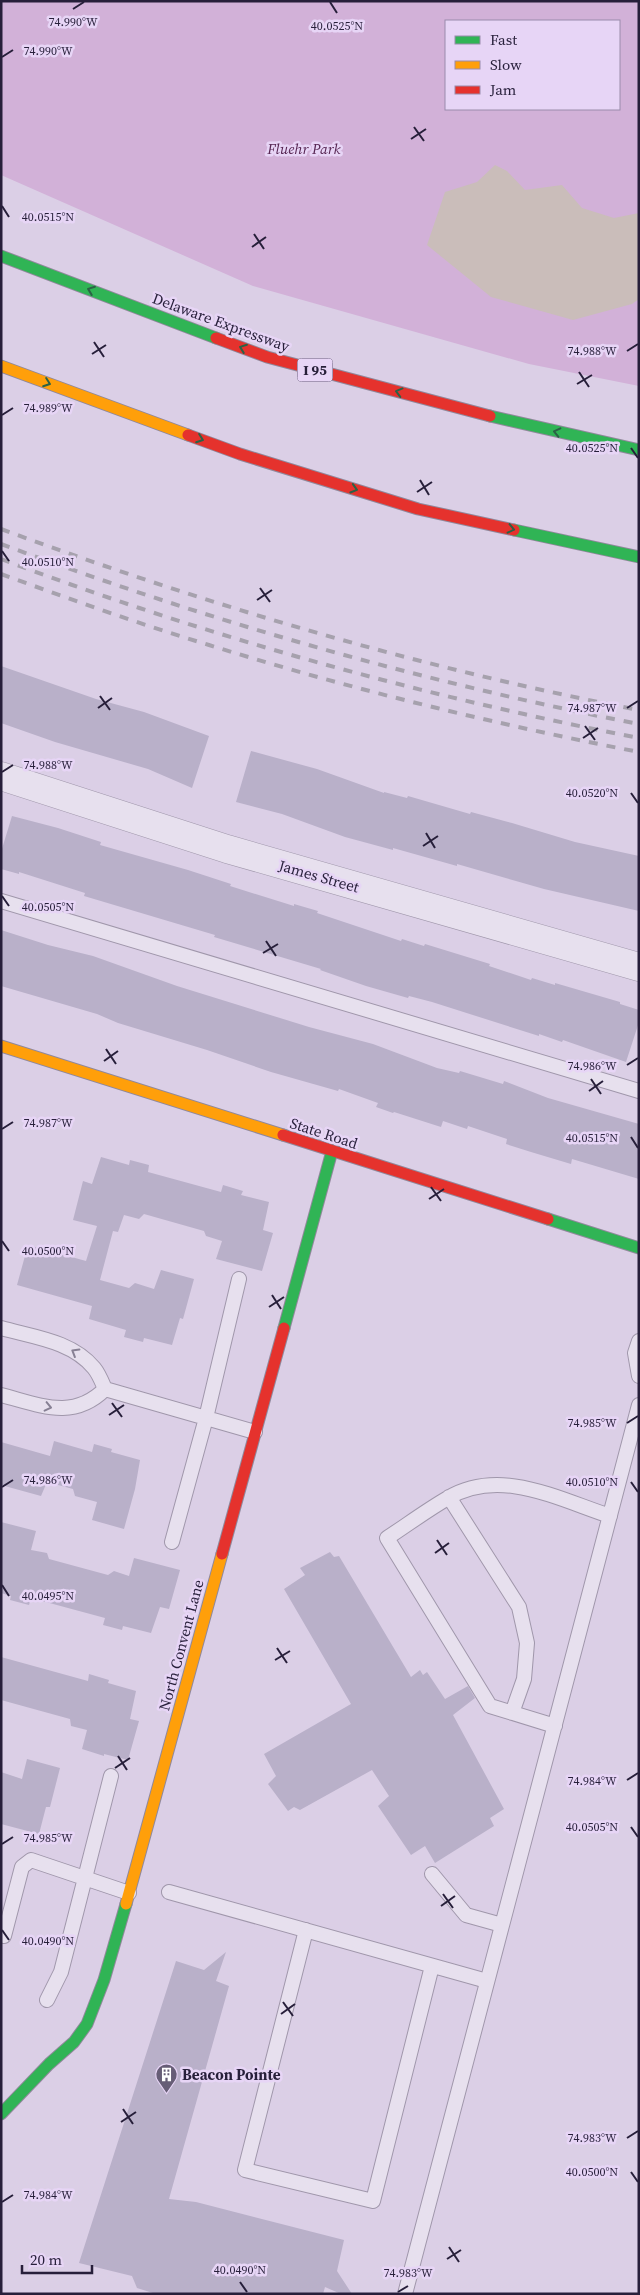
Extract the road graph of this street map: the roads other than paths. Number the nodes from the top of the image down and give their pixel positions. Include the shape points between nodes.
1 (1, 256) edge
2 (1, 366) edge
3 (639, 450) edge
4 (639, 557) edge
5 (1, 776) edge
6 (1, 901) edge
7 (639, 967) edge
8 (1, 1046) edge
9 (639, 1091) edge
10 (332, 1152) junction
11 (639, 1248) edge
12 (239, 1279) dead end
13 (1, 1328) edge
14 (639, 1341) edge
15 (639, 1376) edge
16 (105, 1389) junction
17 (1, 1395) edge
18 (639, 1405) edge
19 (206, 1418) junction
20 (255, 1432) junction
21 (449, 1497) junction
22 (610, 1516) junction
23 (172, 1542) dead end
24 (512, 1713) junction
25 (554, 1726) junction
26 (111, 1776) dead end
27 (432, 1874) dead end
28 (85, 1879) junction
29 (169, 1892) dead end
30 (129, 1893) junction
31 (502, 1925) junction
32 (306, 1930) junction
33 (4, 1936) dead end
34 (432, 1966) junction
35 (487, 1981) junction
36 (47, 2000) dead end
37 (1, 2114) edge
38 (405, 2294) edge

3 -> 1 main road, Delaware Expressway / I 95 via 509,421 267,357
2 -> 4 main road via 240,454 418,509
5 - 7 street, James Street via 227,849
6 - 9 lane
8 - 10 main road, State Road
10 - 11 main road, State Road
10 - 20 main road, North Convent Lane
12 - 19 lane
16 -> 13 lane via 95,1369 79,1353
14 - 15 lane via 635,1353
17 -> 16 lane via 56,1409 77,1407 96,1398
16 - 19 lane
18 - 22 lane
19 - 20 lane
19 - 23 lane
20 - 30 main road, North Convent Lane
21 - 22 lane via 474,1487 501,1484 529,1488
21 - 24 lane via 519,1607 527,1643 524,1679
21 - 24 lane via 387,1538 490,1706
22 - 25 lane
24 - 25 lane
25 - 31 lane
26 - 28 lane
27 - 31 lane via 466,1915
28 - 30 lane
28 - 33 lane via 31,1860 22,1867
28 - 36 lane via 61,1972
29 - 32 lane
30 - 37 main road, North Convent Lane via 104,1980 87,2024 74,2042
31 - 35 lane
32 - 34 lane
32 - 34 lane via 245,2170 372,2202
34 - 35 lane
35 - 38 lane

